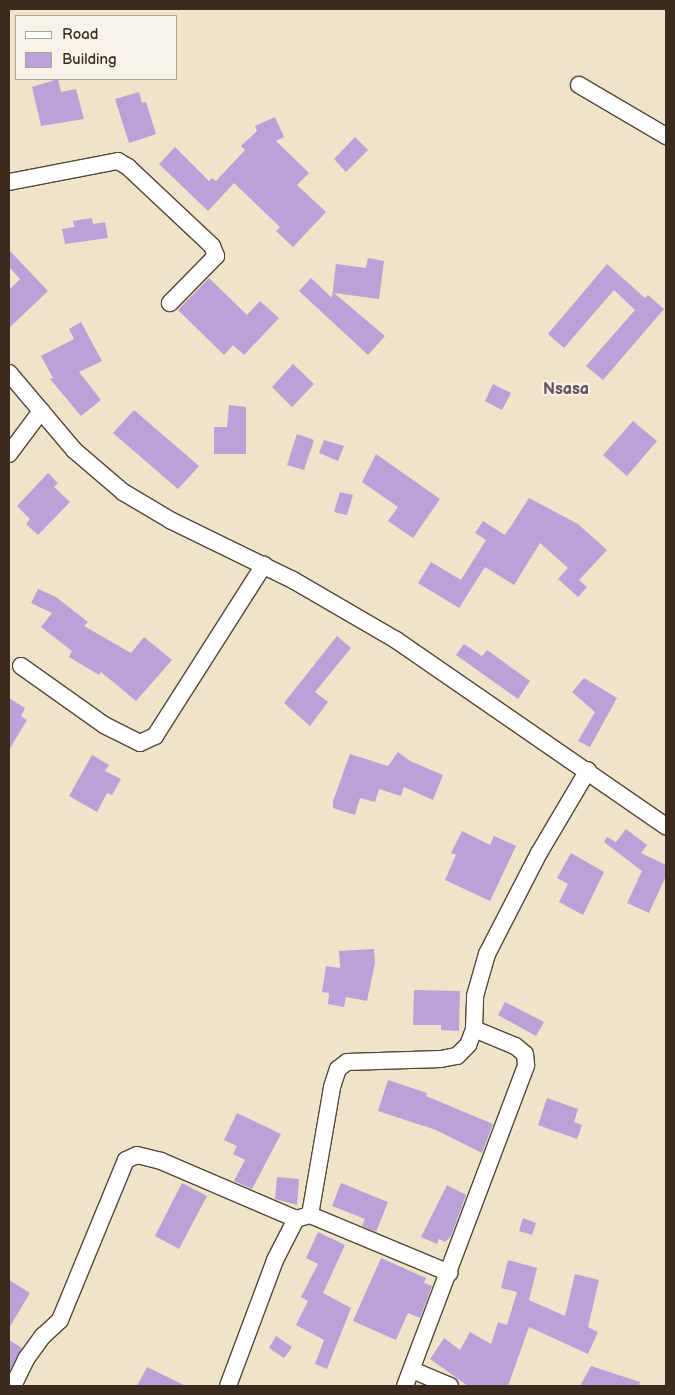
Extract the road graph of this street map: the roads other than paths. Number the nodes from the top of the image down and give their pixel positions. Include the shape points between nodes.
1 (580, 85) dead end
2 (666, 136) edge
3 (9, 182) edge
4 (170, 303) dead end
5 (9, 373) edge
6 (41, 411) junction
7 (9, 454) edge
8 (264, 564) junction
9 (20, 666) dead end
10 (588, 770) junction
11 (666, 826) edge
12 (474, 1029) junction
13 (303, 1217) junction
14 (449, 1273) junction
15 (412, 1370) junction
16 (14, 1386) edge
17 (228, 1386) edge
18 (405, 1386) edge
19 (450, 1386) edge

1 - 2 street
3 - 4 street via 118,161 128,167 212,246 216,256
5 - 6 street
6 - 7 street
6 - 8 street via 74,450 123,492 172,521
8 - 9 street via 155,736 140,743 104,725
8 - 10 street via 396,640
10 - 11 street
10 - 12 street via 539,853 487,954 475,996
12 - 13 street via 468,1045 457,1056 347,1062 338,1069
12 - 14 street via 514,1046 525,1054 526,1065
13 - 14 street
13 - 16 street via 161,1161 138,1155 126,1160 60,1320 26,1359
13 - 17 street via 274,1260
14 - 15 street
15 - 18 street
15 - 19 street

